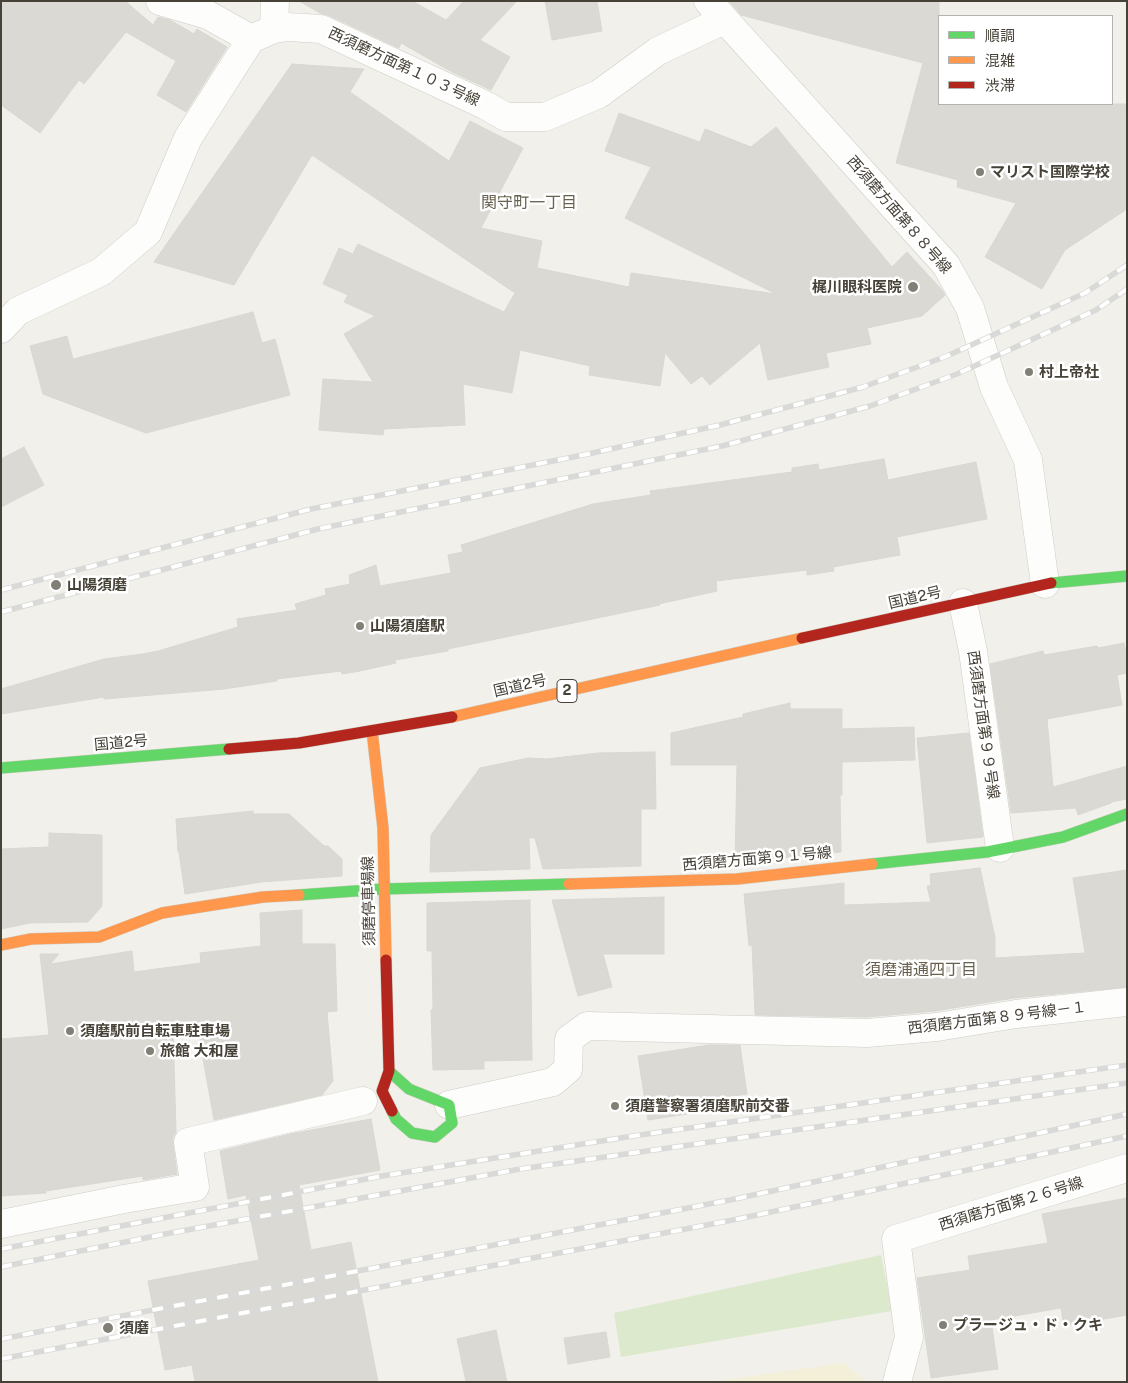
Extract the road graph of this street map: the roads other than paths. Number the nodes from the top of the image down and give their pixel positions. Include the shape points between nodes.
1 (160, 1) edge
2 (275, 1) edge
3 (716, 11) edge
4 (262, 34) junction
5 (1, 329) edge
6 (1127, 576) edge
7 (1045, 584) junction
8 (963, 602) junction
9 (372, 731) junction
10 (1, 768) edge
11 (1127, 814) edge
12 (1000, 848) junction
13 (383, 889) junction
14 (1, 944) edge
15 (1127, 1002) edge
16 (389, 1071) junction
17 (363, 1101) dead end
18 (449, 1105) junction
19 (1127, 1168) edge
20 (1, 1224) edge
21 (897, 1382) edge

1 - 4 street
2 - 4 street
3 - 4 street, 西須磨方面第１０３号線 via 599,94 545,116 506,117 321,29 288,27
3 - 7 street, 西須磨方面第８８号線 via 946,265 970,308 994,388 1028,460
4 - 5 street via 188,138 148,232 101,272 18,311
6 - 7 main road, 国道2号 / 2
7 - 8 main road, 国道2号 / 2
8 - 9 main road, 国道2号 / 2 via 439,720
8 - 12 street, 西須磨方面第９９号線 via 973,651
9 - 10 main road, 国道2号 / 2 via 299,743
9 - 13 main road, 須磨停車場線 via 383,828
11 - 12 main road, 西須磨方面第９１号線 via 1063,837
12 - 13 main road, 西須磨方面第９１号線 via 987,852 737,878
13 - 14 main road, 西須磨方面第９１号線 via 263,898 162,913 99,937 31,939
13 - 16 main road, 須磨停車場線
15 - 18 street, 西須磨方面第８９号線－１ via 868,1033 587,1026 569,1039 568,1069 553,1082
16 - 18 main road via 410,1089
16 - 18 main road, 須磨停車場線 via 382,1091 396,1119 412,1133 435,1137 452,1123
17 - 20 street via 188,1142 195,1187
19 - 21 street, 西須磨方面第２６号線 via 896,1239 909,1337

